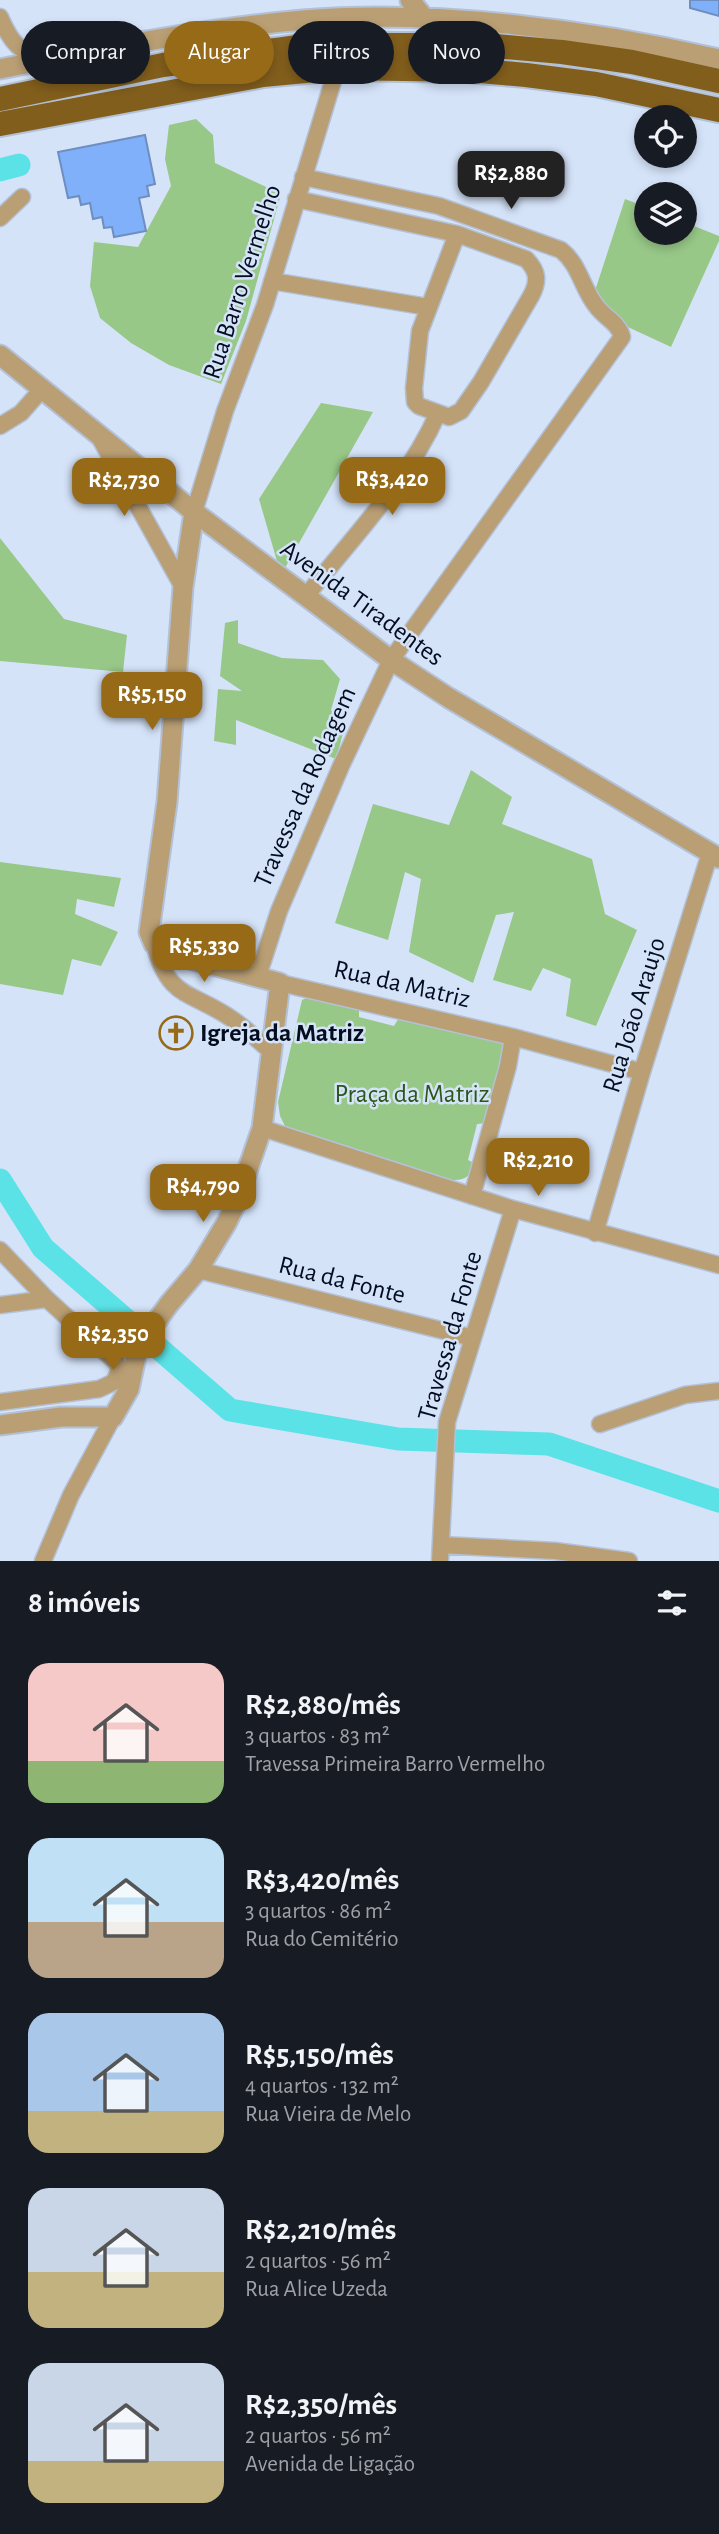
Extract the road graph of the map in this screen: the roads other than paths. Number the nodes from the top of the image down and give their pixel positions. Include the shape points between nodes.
1 (2, 0) edge
2 (410, 0) edge
3 (386, 9) edge
4 (0, 10) edge
5 (0, 17) edge
6 (425, 19) junction
7 (150, 42) edge
8 (21, 50) edge
9 (719, 59) edge
10 (21, 65) edge
11 (0, 69) edge
12 (394, 69) edge
13 (288, 73) edge
14 (719, 81) edge
15 (332, 84) edge
16 (0, 99) edge
17 (719, 110) edge
18 (0, 124) edge
19 (303, 177) junction
20 (22, 197) dead end
21 (296, 199) junction
22 (0, 218) edge
23 (457, 234) junction
24 (272, 281) junction
25 (428, 307) junction
26 (0, 355) edge
27 (43, 388) junction
28 (438, 413) junction
29 (0, 426) edge
30 (97, 432) junction
31 (194, 512) junction
32 (183, 587) junction
33 (306, 596) junction
34 (391, 660) junction
35 (715, 855) edge
36 (154, 944) junction
37 (258, 976) junction
38 (279, 983) junction
39 (513, 1037) junction
40 (272, 1052) junction
41 (642, 1072) junction
42 (262, 1128) junction
43 (472, 1196) junction
44 (513, 1209) junction
45 (595, 1233) junction
46 (0, 1250) edge
47 (719, 1265) edge
48 (198, 1270) junction
49 (47, 1299) junction
50 (0, 1305) edge
51 (473, 1338) junction
52 (719, 1391) edge
53 (0, 1402) edge
54 (113, 1417) junction
55 (0, 1424) edge
56 (600, 1424) dead end
57 (441, 1553) edge
58 (43, 1561) edge
59 (629, 1561) edge

1 - 4 street
2 - 6 street
3 - 6 street
3 - 7 street
5 - 8 street
6 - 9 street via 503,24
10 - 11 street
12 - 17 highway via 526,75 596,84
13 - 18 highway
14 - 16 highway via 632,62 484,45 313,45 163,65
15 - 19 street, Rua Barro Vermelho
19 - 21 street, Rua Barro Vermelho
19 - 34 street, Travessa da Rodagem via 439,206 561,250 573,261 594,304 622,337
20 - 22 street
21 - 23 street
21 - 24 street, Rua Barro Vermelho
23 - 25 street
23 - 28 street via 526,259 537,276 536,286 461,411 449,416
24 - 25 street
24 - 31 street, Rua Barro Vermelho
25 - 28 street via 420,331 415,402
26 - 27 street, Avenida Tiradentes
27 - 29 street via 21,413
27 - 30 street, Avenida Tiradentes
28 - 33 street via 424,443 395,484
30 - 31 street, Avenida Tiradentes
30 - 32 street
31 - 32 street
31 - 33 street, Avenida Tiradentes
32 - 36 street via 167,802 149,925
33 - 34 street, Avenida Tiradentes
34 - 35 street, Avenida Tiradentes
34 - 37 street, Travessa da Rodagem via 279,911
35 - 41 street, Rua João Araujo
36 - 37 street, Rua da Matriz via 167,953
36 - 40 street via 160,966 184,995 230,1017
37 - 38 street, Rua da Matriz
38 - 39 street, Rua da Matriz
38 - 40 street
39 - 41 street, Rua da Matriz
39 - 43 street
40 - 42 street
41 - 45 street, Rua João Araujo
42 - 43 street
42 - 48 street via 227,1222
43 - 44 street
44 - 45 street
44 - 51 street, Travessa da Fonte
45 - 47 street
46 - 49 street
48 - 51 street, Rua da Fonte
48 - 54 street via 140,1344 129,1389
49 - 50 street
49 - 53 street via 117,1363 118,1374 110,1386
51 - 57 street, Travessa da Fonte via 447,1422
52 - 56 street via 685,1395
54 - 55 street
54 - 58 street via 71,1495
57 - 59 street via 555,1551

